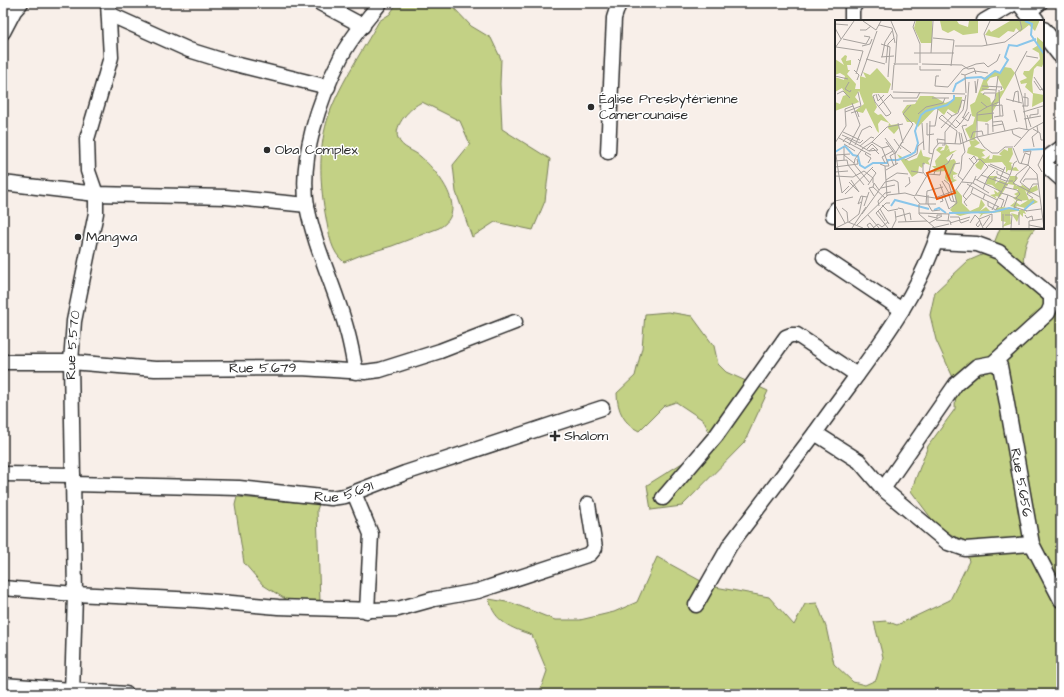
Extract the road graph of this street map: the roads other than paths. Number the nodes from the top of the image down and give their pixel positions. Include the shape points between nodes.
1 (21, 3) edge
2 (320, 3) edge
3 (380, 3) edge
4 (620, 3) edge
5 (856, 3) edge
6 (109, 8) edge
7 (1028, 8) edge
8 (852, 20) edge
9 (987, 20) edge
10 (363, 26) junction
11 (3, 32) edge
12 (1044, 32) edge
13 (1061, 54) edge
14 (328, 87) junction
15 (1061, 148) edge
16 (608, 152) dead end
17 (1044, 161) edge
18 (1044, 163) edge
19 (1061, 179) edge
20 (3, 183) edge
21 (96, 194) junction
22 (307, 205) junction
23 (940, 229) edge
24 (936, 242) junction
25 (824, 258) dead end
26 (902, 310) junction
27 (515, 322) dead end
28 (3, 362) edge
29 (72, 362) junction
30 (993, 363) junction
31 (356, 372) junction
32 (857, 375) junction
33 (602, 408) dead end
34 (815, 432) junction
35 (3, 474) edge
36 (73, 480) junction
37 (882, 489) junction
38 (354, 493) junction
39 (663, 498) dead end
40 (588, 504) dead end
41 (1032, 544) junction
42 (3, 588) edge
43 (75, 594) junction
44 (1061, 600) edge
45 (696, 605) dead end
46 (367, 610) junction
47 (3, 685) edge
48 (72, 692) edge
49 (126, 694) edge

1 - 11 street
2 - 10 street
3 - 10 street
4 - 16 street via 614,18
5 - 8 street via 852,9
6 - 14 street via 189,50
6 - 21 street, Rue 5.570 via 111,57 87,139 88,171
7 - 9 street
10 - 14 street via 341,56
12 - 13 street
14 - 22 street via 312,131 306,173
15 - 17 street
18 - 19 street
20 - 21 street
21 - 22 street via 226,197
21 - 29 street, Rue 5.570 via 93,232 74,321
22 - 31 street via 314,234 347,330
23 - 24 street
24 - 26 street
24 - 30 street via 977,244 999,252 1051,296 1048,313
25 - 26 street
26 - 32 street
27 - 31 street, Rue 5.679 via 440,351 380,370
28 - 29 street, Rue 5.679
29 - 31 street, Rue 5.679 via 155,369 301,368
29 - 36 street, Rue 5.570
30 - 37 street via 977,366 956,384
30 - 41 street, Rue 5.656 via 1000,366
32 - 34 street
32 - 39 street via 797,335 786,337 716,436
33 - 38 street, Rue 5.691 via 411,471
34 - 37 street via 859,461
34 - 45 street via 730,545
35 - 36 street, Rue 5.691
36 - 38 street, Rue 5.691 via 240,488 331,498
36 - 43 street, Rue 5.570
37 - 41 street via 948,543 965,549
38 - 46 street via 371,534
40 - 46 street via 595,548 590,554 478,591 398,609
41 - 44 street, Rue 5.656
42 - 43 street
43 - 46 street
43 - 48 street, Rue 5.570
47 - 48 street
48 - 49 street

